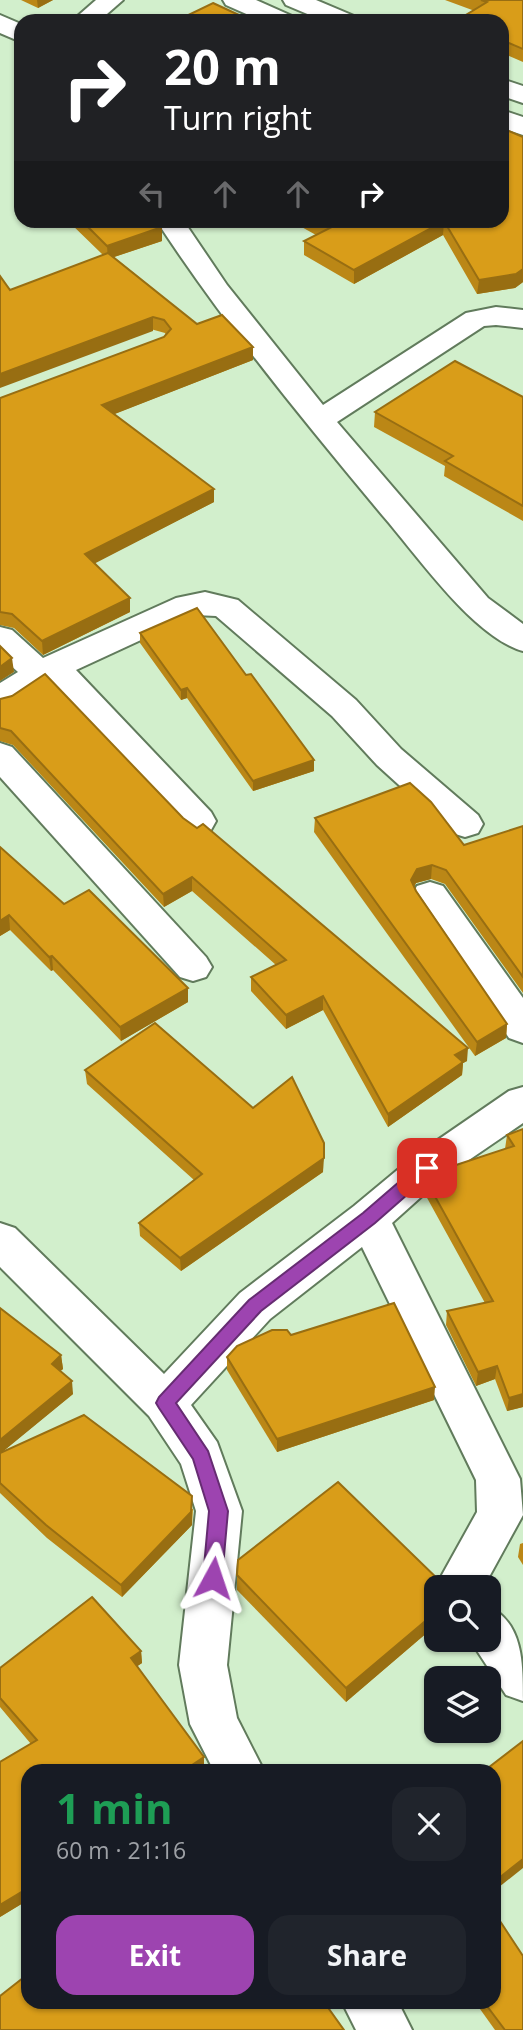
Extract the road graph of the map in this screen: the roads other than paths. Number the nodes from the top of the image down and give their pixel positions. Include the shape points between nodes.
1 (111, 0) edge
2 (235, 0) edge
3 (295, 0) edge
4 (93, 14) edge
5 (267, 14) edge
6 (328, 14) edge
7 (174, 228) edge
8 (523, 318) edge
9 (320, 420) junction
10 (0, 638) edge
11 (523, 640) edge
12 (46, 669) junction
13 (0, 699) edge
14 (0, 755) edge
15 (198, 821) dead end
16 (465, 824) dead end
17 (430, 895) dead end
18 (193, 967) dead end
19 (523, 1028) edge
20 (523, 1102) edge
21 (369, 1218) junction
22 (0, 1240) edge
23 (165, 1403) junction
24 (465, 1575) edge
25 (501, 1647) edge
26 (523, 1679) edge
27 (236, 1764) edge
28 (372, 2009) edge
29 (386, 2030) edge

1 - 4 street
2 - 5 street
3 - 6 street
7 - 9 street via 216,290
8 - 9 street via 476,319
9 - 11 street via 476,606
10 - 12 street
12 - 13 street
12 - 15 street
12 - 16 street via 188,605 226,607 344,708 389,757
14 - 18 street
17 - 19 street
20 - 21 street via 427,1168
21 - 23 street via 255,1306
21 - 24 street via 498,1479 500,1515
22 - 23 street
23 - 27 street via 201,1456 219,1511 203,1665 214,1724
25 - 26 street
28 - 29 street

